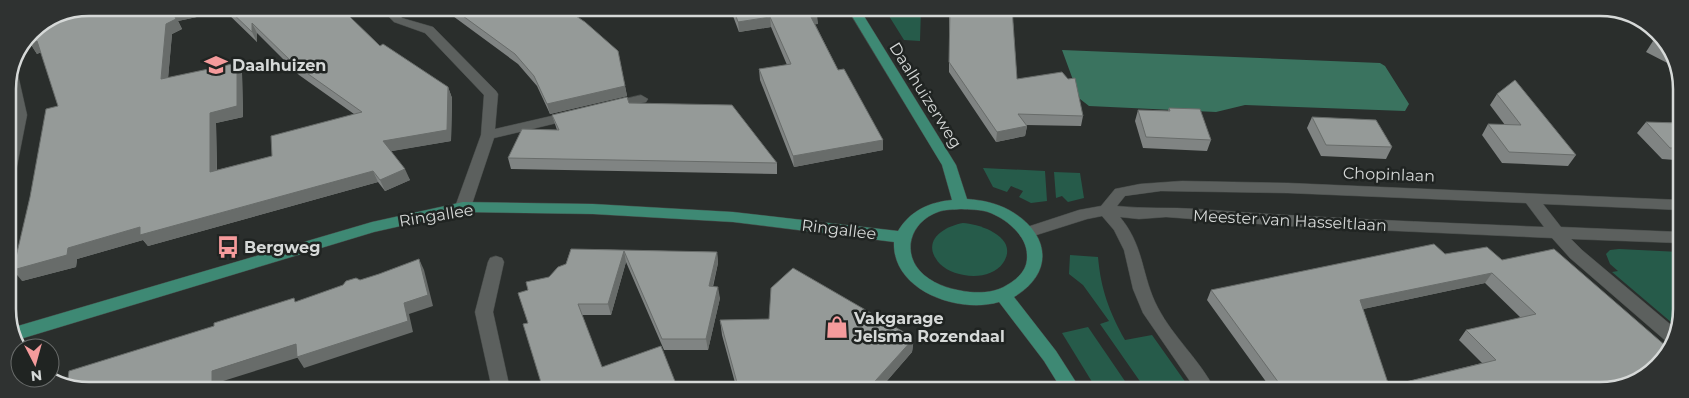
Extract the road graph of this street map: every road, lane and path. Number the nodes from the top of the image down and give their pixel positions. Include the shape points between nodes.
1 (394, 16) edge
2 (858, 16) edge
3 (16, 95) edge
4 (641, 100) dead end
5 (16, 134) edge
6 (488, 134) junction
7 (1530, 198) junction
8 (961, 204) junction
9 (1673, 205) edge
10 (463, 207) junction
11 (1106, 210) junction
12 (1027, 233) junction
13 (1556, 233) junction
14 (902, 238) junction
15 (1673, 238) edge
16 (496, 262) dead end
17 (1003, 295) junction
18 (21, 332) edge
19 (1668, 333) edge
20 (499, 382) edge
21 (1067, 382) edge
22 (1200, 382) edge

1 - 6 street via 429,30 491,94
2 - 8 main road, Daalhuizerweg via 950,166
3 - 5 street via 20,115
4 - 6 street
6 - 10 street
7 - 9 street, Chopinlaan
7 - 11 street, Chopinlaan via 1162,185 1120,192
7 - 13 street
8 - 12 main road via 994,209 1014,220
8 - 14 main road via 931,209 909,225
10 - 14 main road, Ringallee via 733,216
10 - 18 main road, Ringallee via 372,227
11 - 12 street, Meester van Hasseltlaan
11 - 13 street, Meester van Hasseltlaan
11 - 22 street via 1120,226 1129,244 1141,289 1152,313
12 - 17 main road via 1036,253 1035,264 1031,274 1019,286
13 - 15 street, Meester van Hasseltlaan
13 - 19 street
14 - 17 main road via 901,251 906,263 928,288 979,299
16 - 20 street via 484,312
17 - 21 main road

